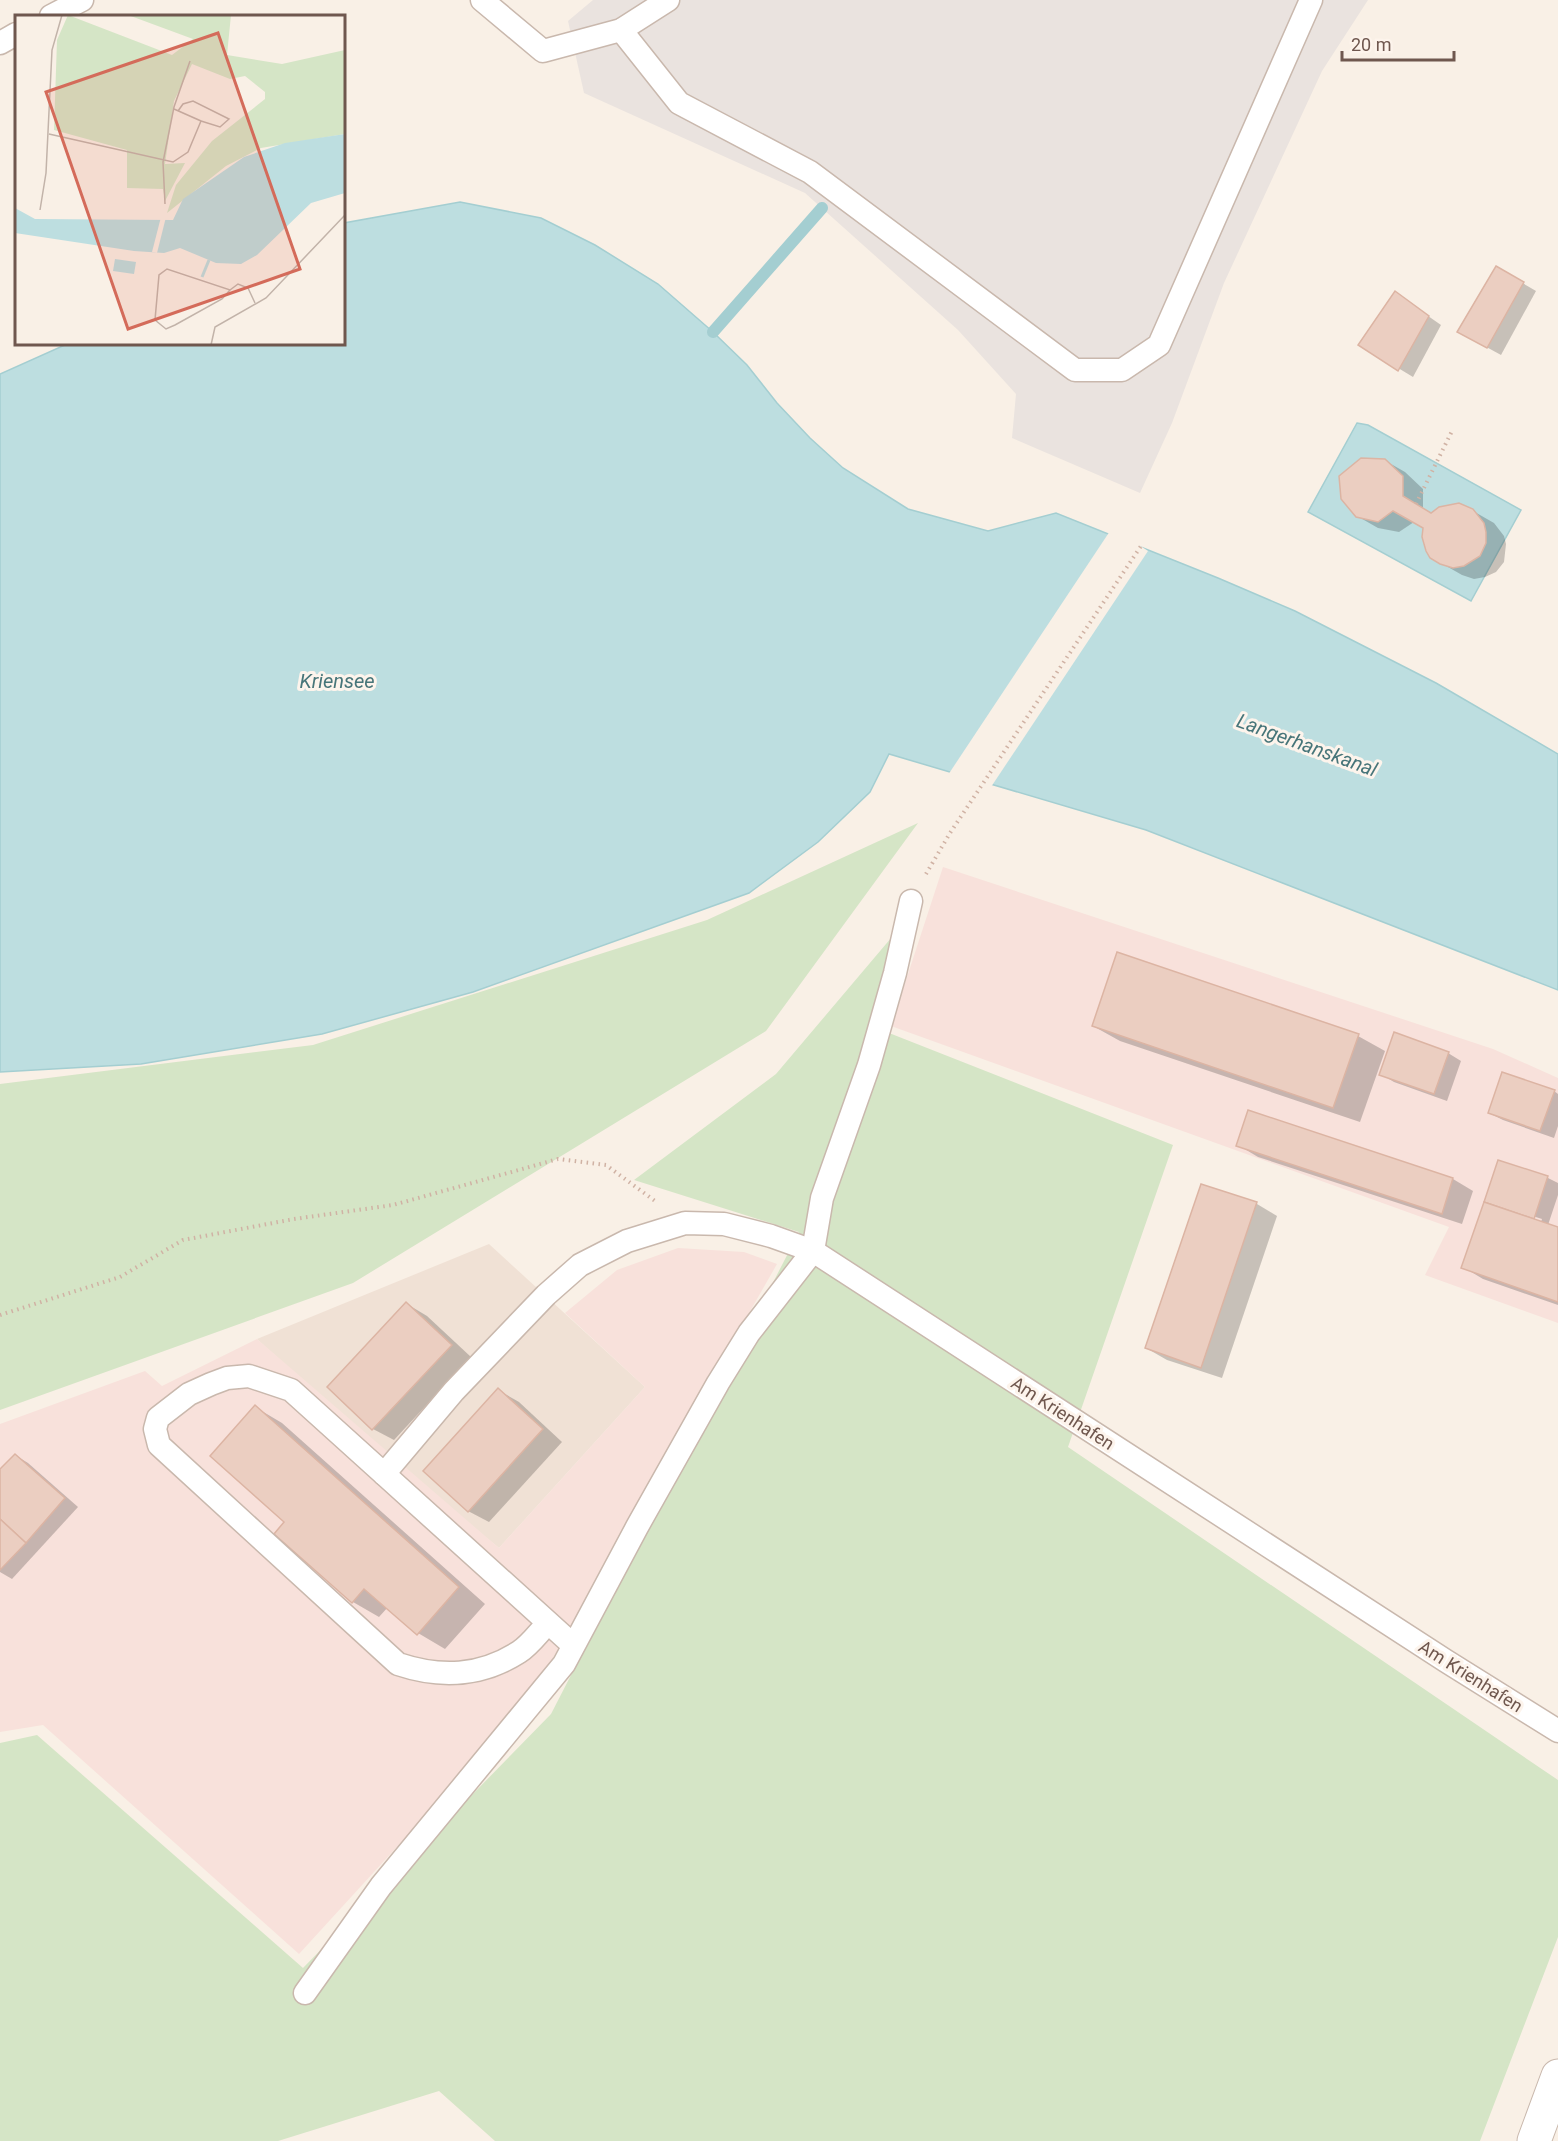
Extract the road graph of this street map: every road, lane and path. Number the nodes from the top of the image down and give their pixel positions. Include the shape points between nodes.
1 (82, 0) edge
2 (482, 0) edge
3 (668, 0) edge
4 (1311, 0) edge
5 (53, 15) edge
6 (621, 30) junction
7 (15, 35) edge
8 (0, 43) edge
9 (1452, 431) dead end
10 (1416, 504) dead end
11 (1141, 546) dead end
12 (911, 901) joint
13 (685, 1223) junction
14 (813, 1251) junction
15 (0, 1315) edge
16 (384, 1474) junction
17 (548, 1623) junction
18 (573, 1645) junction
19 (1558, 1731) edge
20 (305, 1993) dead end
21 (1558, 2076) edge
22 (1534, 2141) edge

1 - 5 lane
2 - 6 lane via 543,51
3 - 6 lane
4 - 6 lane via 1159,345 1122,370 1076,370 810,172 679,103
7 - 8 lane
9 - 10 path
11 - 12 path via 950,833
12 - 14 lane via 869,1065 822,1198
13 - 14 lane, Am Krienhafen via 724,1224
13 - 15 path via 606,1165 558,1159 393,1205 183,1240 120,1277
13 - 16 lane, Am Krienhafen via 627,1241 580,1265 454,1391
14 - 18 lane via 749,1333 718,1383
14 - 19 lane, Am Krienhafen
16 - 17 lane
16 - 17 lane via 291,1390 249,1376 227,1378 189,1394 158,1418 155,1429 159,1445 398,1664 423,1672 459,1673 487,1667 520,1652
17 - 18 lane
18 - 20 lane via 564,1664 381,1886
21 - 22 street

